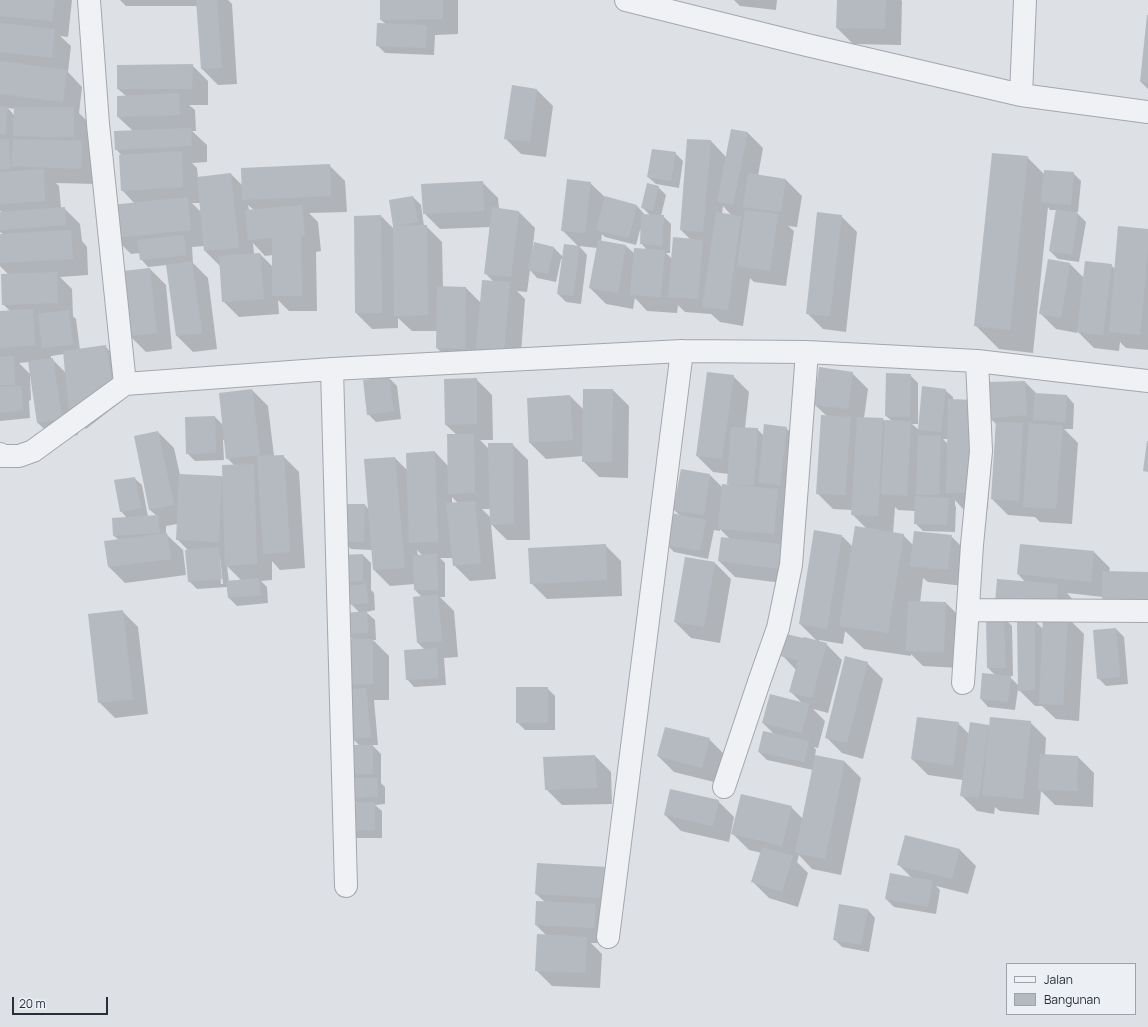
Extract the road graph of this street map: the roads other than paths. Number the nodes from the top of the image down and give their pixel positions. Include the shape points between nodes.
1 (89, 0) edge
2 (626, 0) edge
3 (1024, 0) edge
4 (1021, 95) junction
5 (1148, 112) edge
6 (682, 351) junction
7 (807, 352) junction
8 (977, 361) junction
9 (332, 369) junction
10 (1148, 381) edge
11 (125, 384) junction
12 (0, 454) edge
13 (968, 610) junction
14 (1148, 611) edge
15 (963, 683) dead end
16 (724, 787) dead end
17 (346, 886) dead end
18 (608, 937) dead end

1 - 11 street via 98,124
2 - 4 street
3 - 4 street
4 - 5 street
6 - 7 street
6 - 9 street
6 - 18 street
7 - 8 street
7 - 16 street via 791,565 778,628
8 - 10 street
8 - 13 street via 981,451
9 - 11 street
9 - 17 street
11 - 12 street via 34,451 19,456
13 - 14 street
13 - 15 street

